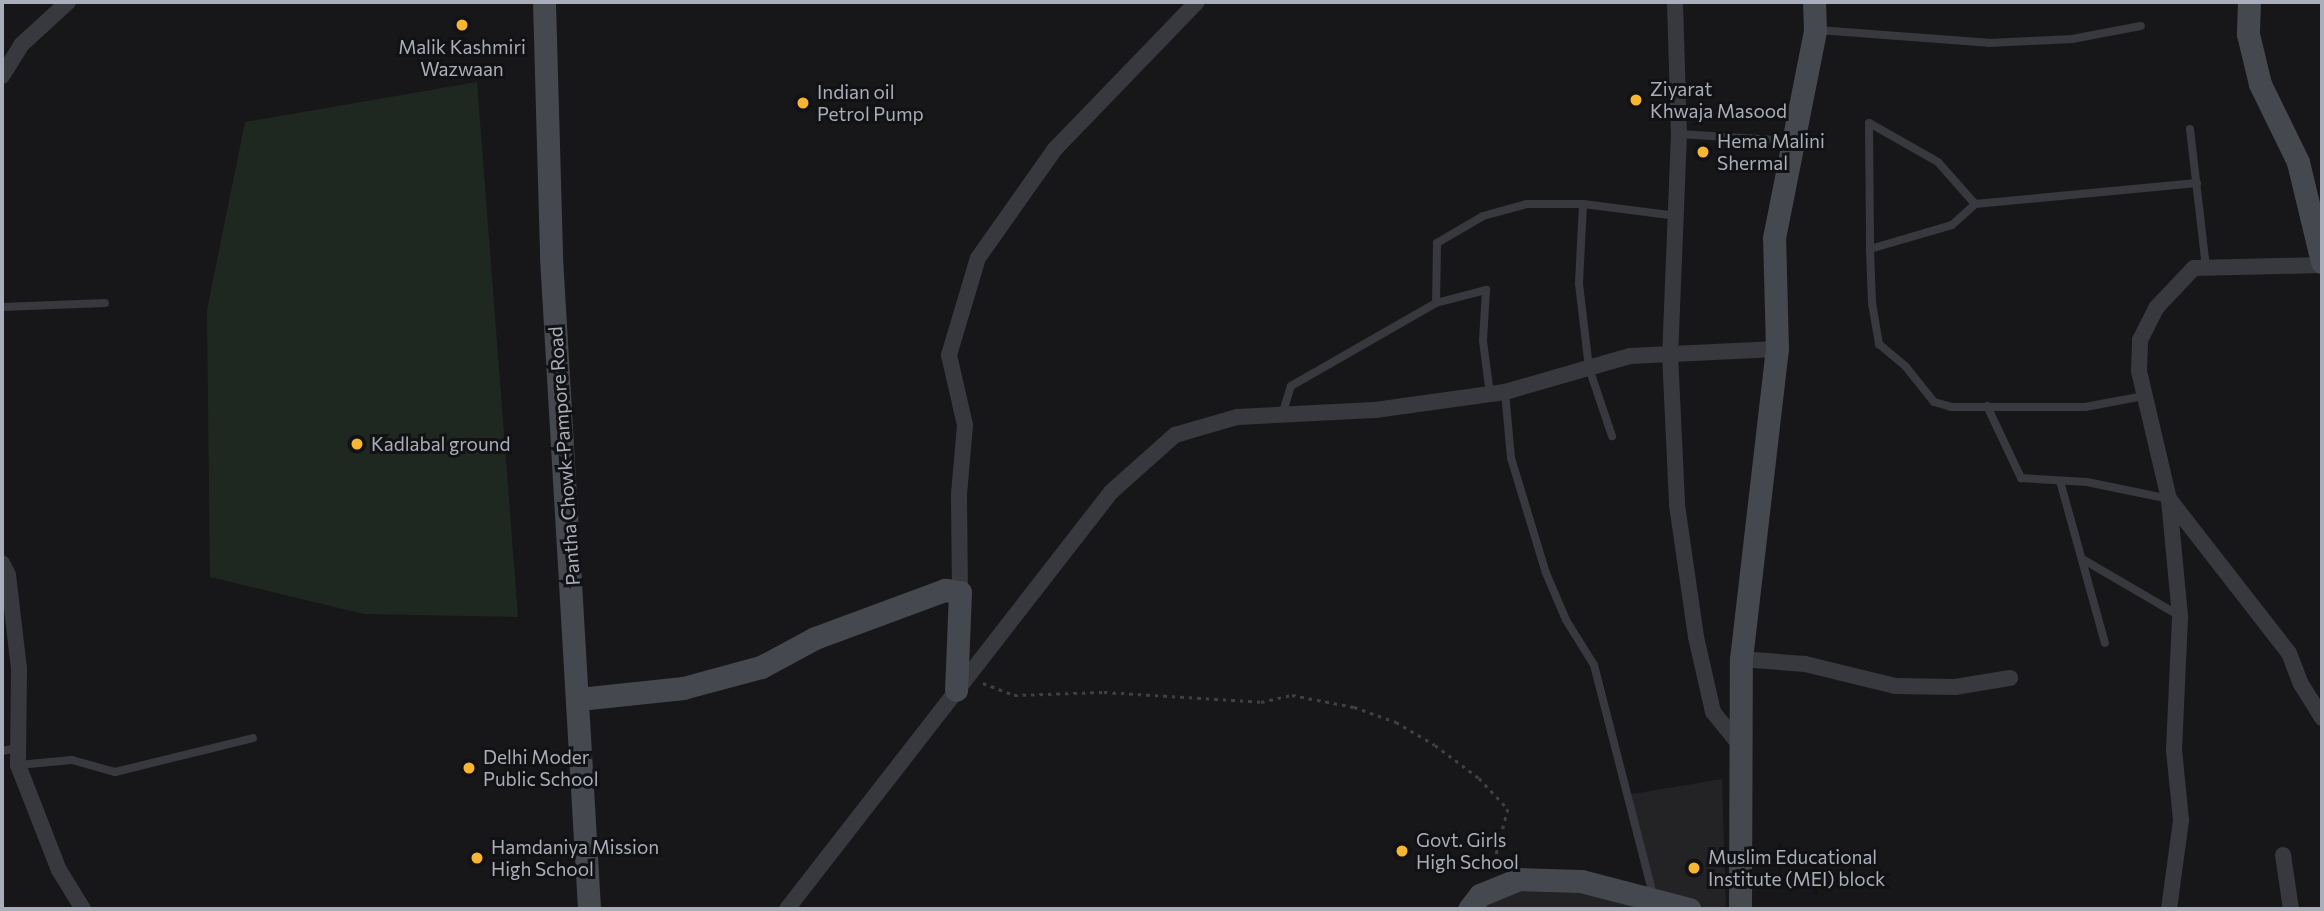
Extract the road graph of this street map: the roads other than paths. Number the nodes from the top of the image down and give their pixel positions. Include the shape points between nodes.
1 (68, 2) edge
2 (544, 2) edge
3 (1196, 2) edge
4 (1675, 2) edge
5 (1814, 2) edge
6 (2249, 2) edge
7 (2141, 26) dead end
8 (1815, 30) junction
9 (2, 76) edge
10 (2190, 129) dead end
11 (1679, 134) junction
12 (1793, 141) junction
13 (2197, 183) junction
14 (1583, 204) junction
15 (1975, 204) junction
16 (1677, 216) junction
17 (1870, 249) junction
18 (2322, 263) edge
19 (2206, 268) junction
20 (105, 303) dead end
21 (1436, 303) junction
22 (2, 307) edge
23 (1777, 349) junction
24 (1670, 354) junction
25 (1589, 368) junction
26 (1497, 393) junction
27 (2144, 396) junction
28 (1987, 406) junction
29 (1282, 415) junction
30 (1612, 436) dead end
31 (2060, 481) junction
32 (2169, 499) junction
33 (2084, 560) junction
34 (2, 563) edge
35 (960, 592) junction
36 (2180, 616) junction
37 (2105, 643) dead end
38 (1741, 659) junction
39 (2010, 678) dead end
40 (961, 684) junction
41 (579, 699) junction
42 (2322, 718) edge
43 (253, 738) dead end
44 (1739, 744) junction
45 (10, 749) edge
46 (18, 765) junction
47 (2283, 855) dead end
48 (1653, 898) junction
49 (1474, 902) edge
50 (83, 909) edge
51 (589, 909) edge
52 (787, 909) edge
53 (1689, 909) edge
54 (1740, 909) edge
55 (2169, 909) edge
56 (2291, 909) edge

1 - 9 street via 22,45
2 - 41 street, Pantha Chowk-Pampore Road via 551,257
3 - 35 street via 1055,149 978,258 949,355 965,425 959,494
4 - 11 street
5 - 8 street
6 - 18 street via 2248,34 2260,84 2298,162
7 - 8 lane via 2072,39 1989,43
8 - 12 street
10 - 13 lane
11 - 12 lane
11 - 16 street
12 - 23 street via 1774,238
13 - 15 lane
13 - 19 lane
14 - 16 lane
14 - 21 lane via 1527,204 1483,216 1437,243
14 - 25 lane via 1579,284
15 - 17 lane via 1952,225
15 - 17 lane via 1938,162 1869,123
16 - 24 street
17 - 28 lane via 1879,344 1906,367 1934,402
18 - 19 street
19 - 27 street via 2193,268 2177,283 2140,340
20 - 22 lane
21 - 26 lane via 1486,290 1483,341
21 - 29 lane via 1291,386
23 - 24 street
23 - 38 street
24 - 25 street via 1630,356
24 - 44 street via 1677,505 1696,637 1713,712
25 - 26 street
25 - 30 lane
26 - 29 street via 1375,411
26 - 48 lane via 1511,458 1546,573 1566,620 1594,665
27 - 28 lane via 2085,407
27 - 32 street
28 - 31 lane via 2021,478
29 - 40 street via 1237,417 1175,435 1111,492
31 - 32 lane
31 - 33 lane
32 - 36 street
32 - 42 street via 2289,653
33 - 36 lane
33 - 37 lane
34 - 45 street via 8,575 19,668
35 - 40 street
35 - 41 street via 945,590 815,638 761,667 683,688
36 - 55 street via 2175,750 2181,820
38 - 39 street via 1805,664 1895,686 1955,687
38 - 44 street
40 - 52 street
41 - 51 street, Pantha Chowk-Pampore Road
43 - 46 lane via 115,772 72,760
44 - 54 street
45 - 46 street
46 - 50 street via 59,870
47 - 56 street
48 - 49 street via 1581,881 1519,879
48 - 53 street

